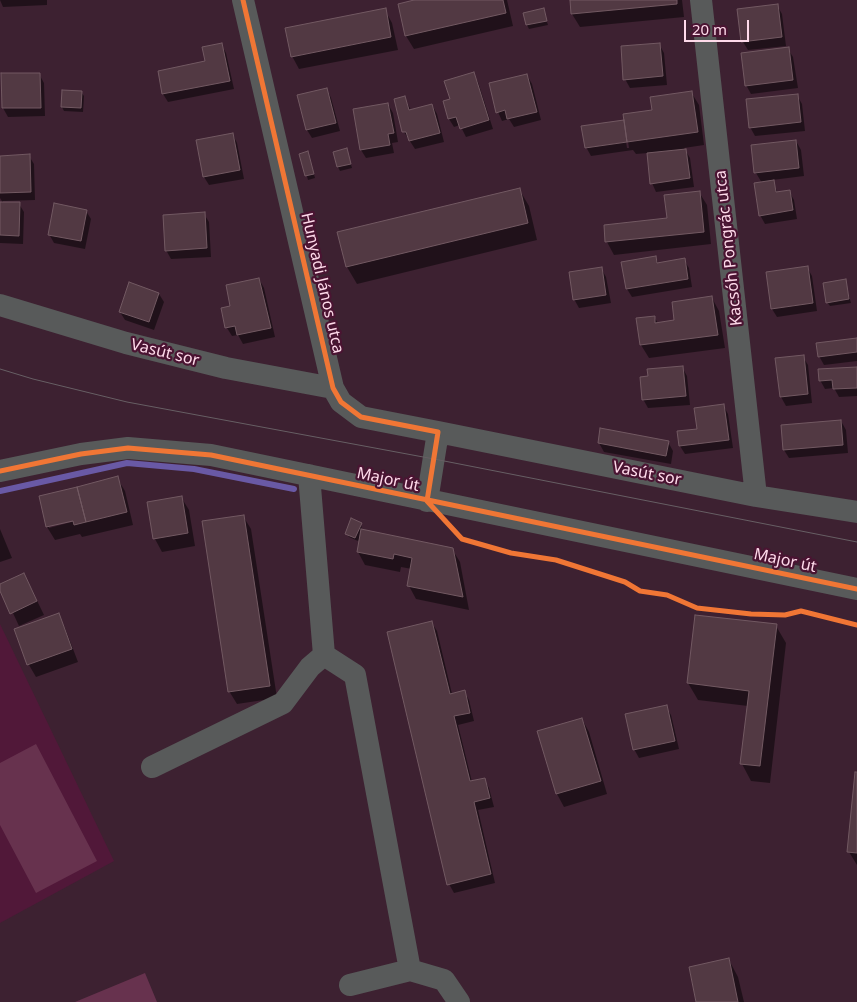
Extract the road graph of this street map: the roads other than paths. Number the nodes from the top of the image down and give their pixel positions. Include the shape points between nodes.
1 (243, 0) edge
2 (701, 0) edge
3 (0, 305) edge
4 (333, 388) junction
5 (438, 432) junction
6 (0, 471) edge
7 (309, 475) junction
8 (756, 496) junction
9 (427, 501) junction
10 (857, 512) edge
11 (857, 589) edge
12 (324, 655) junction
13 (152, 767) dead end
14 (410, 970) junction
15 (350, 985) dead end
16 (459, 1002) edge

1 - 4 street, Hunyadi János utca
2 - 8 street, Kacsóh Pongrác utca
3 - 4 street, Vasút sor via 217,366
4 - 5 street, Hunyadi János utca via 341,402 361,416
5 - 8 street, Vasút sor
5 - 9 street
6 - 7 street, Major út via 128,448 211,455
7 - 9 street, Major út
7 - 12 street
8 - 10 street, Vasút sor
9 - 11 street, Major út
12 - 13 street via 310,667 283,703
12 - 14 street via 356,675
14 - 15 street
14 - 16 street via 444,980

